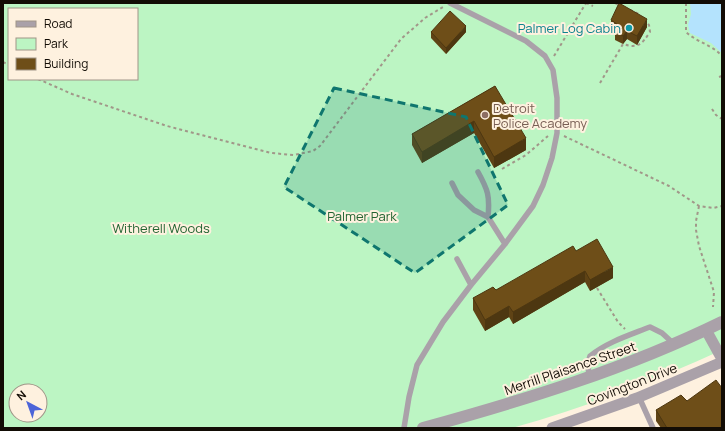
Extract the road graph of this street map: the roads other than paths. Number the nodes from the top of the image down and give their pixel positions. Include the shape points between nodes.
1 (450, 3) edge
2 (478, 172) dead end
3 (452, 183) dead end
4 (488, 217) junction
5 (505, 244) junction
6 (457, 259) dead end
7 (471, 285) junction
8 (722, 322) edge
9 (706, 330) junction
10 (675, 344) junction
11 (722, 360) edge
12 (589, 377) junction
13 (639, 397) junction
14 (404, 428) edge
15 (423, 428) edge
16 (552, 428) edge
17 (653, 428) edge

1 - 5 lane via 526,41 545,56 553,70 558,98 557,133 552,158 533,206
2 - 4 lane via 488,196
3 - 4 lane via 458,195 474,210
4 - 5 lane
5 - 7 lane
6 - 7 lane
7 - 14 lane via 443,322 417,365
8 - 9 street, Merrill Plaisance Street
9 - 10 street, Merrill Plaisance Street
9 - 11 street
10 - 12 street, Merrill Plaisance Street
10 - 12 lane via 650,327 599,348 590,356
11 - 13 street, Covington Drive
12 - 15 street, Merrill Plaisance Street via 499,407
13 - 16 street, Covington Drive
13 - 17 lane

